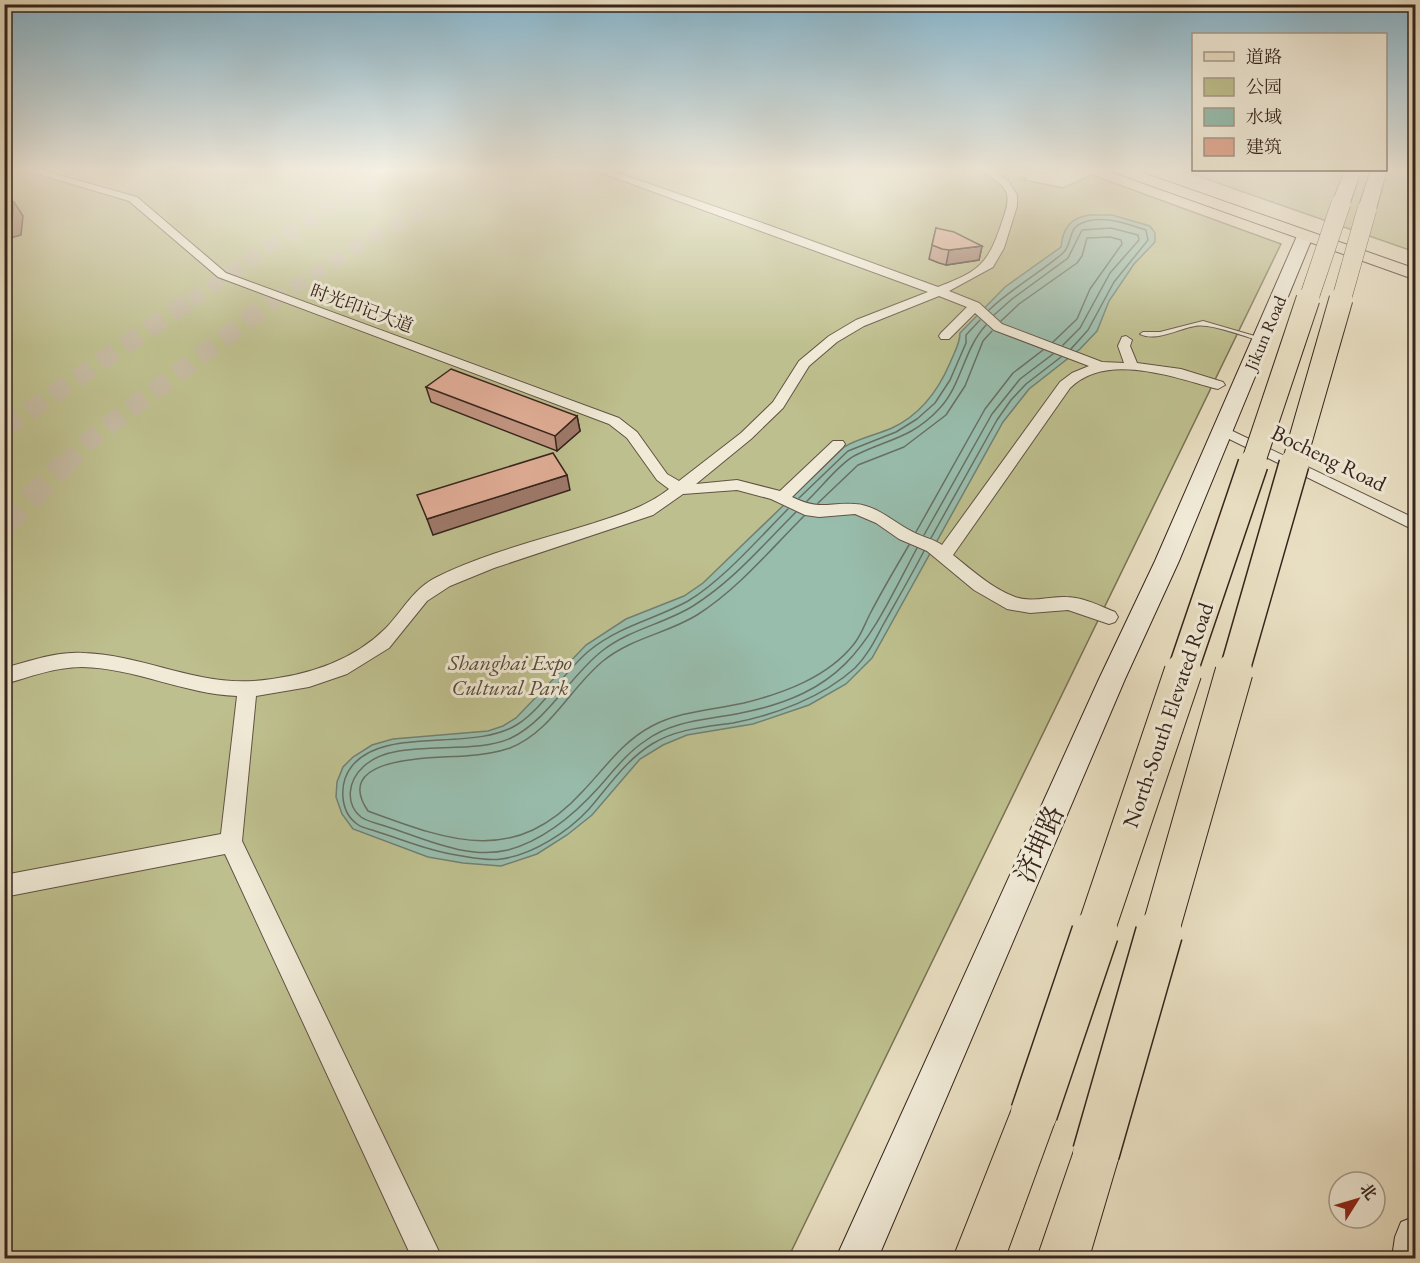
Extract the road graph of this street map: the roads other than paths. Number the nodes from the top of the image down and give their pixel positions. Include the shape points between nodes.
1 (166, 228) edge
2 (767, 228) edge
3 (1005, 228) edge
4 (1283, 228) edge
5 (1319, 228) edge
6 (1333, 228) edge
7 (1362, 228) edge
8 (1305, 236) junction
9 (1416, 262) edge
10 (1416, 275) edge
11 (937, 292) junction
12 (975, 306) junction
13 (1143, 334) dead end
14 (945, 336) dead end
15 (1263, 339) junction
16 (1126, 340) dead end
17 (1100, 366) junction
18 (1132, 367) junction
19 (1218, 385) dead end
20 (1222, 430) junction
21 (838, 444) dead end
22 (680, 489) junction
23 (782, 498) junction
24 (1416, 526) edge
25 (944, 555) junction
26 (1109, 617) dead end
27 (4, 676) edge
28 (247, 690) junction
29 (231, 842) junction
30 (4, 886) edge
31 (1416, 1238) edge
32 (427, 1258) edge
33 (858, 1258) edge
34 (979, 1258) edge
35 (1063, 1258) edge
36 (1413, 1258) edge

1 - 22 street, 时光印记大道 via 222,275 614,421 632,435 662,477
2 - 11 street
3 - 11 street via 989,264
4 - 8 main road
5 - 9 main road
6 - 34 highway, North-South Elevated Road, bridge via 1034,1113
7 - 35 highway, North-South Elevated Road, bridge
8 - 10 main road
8 - 15 street, Jikun Road
11 - 12 street
11 - 22 street via 860,323 833,339 804,364 778,405
12 - 14 street
12 - 17 street via 998,327
13 - 15 lane via 1165,335 1203,323
15 - 20 street, Jikun Road
16 - 18 street via 1124,346
17 - 18 street
17 - 25 street via 1077,375 1065,385
18 - 19 street via 1182,373
20 - 24 street, Bocheng Road
20 - 33 street, 济坤路
21 - 23 street
22 - 23 street via 737,485
22 - 28 street via 647,511 461,573 431,588 380,645 335,671 277,687
23 - 25 street via 805,510 856,509 882,519
25 - 26 street via 980,586 1013,604 1068,603
27 - 28 street via 56,662 84,660 114,663 201,685
28 - 29 street
29 - 30 street
29 - 32 street
31 - 36 street

